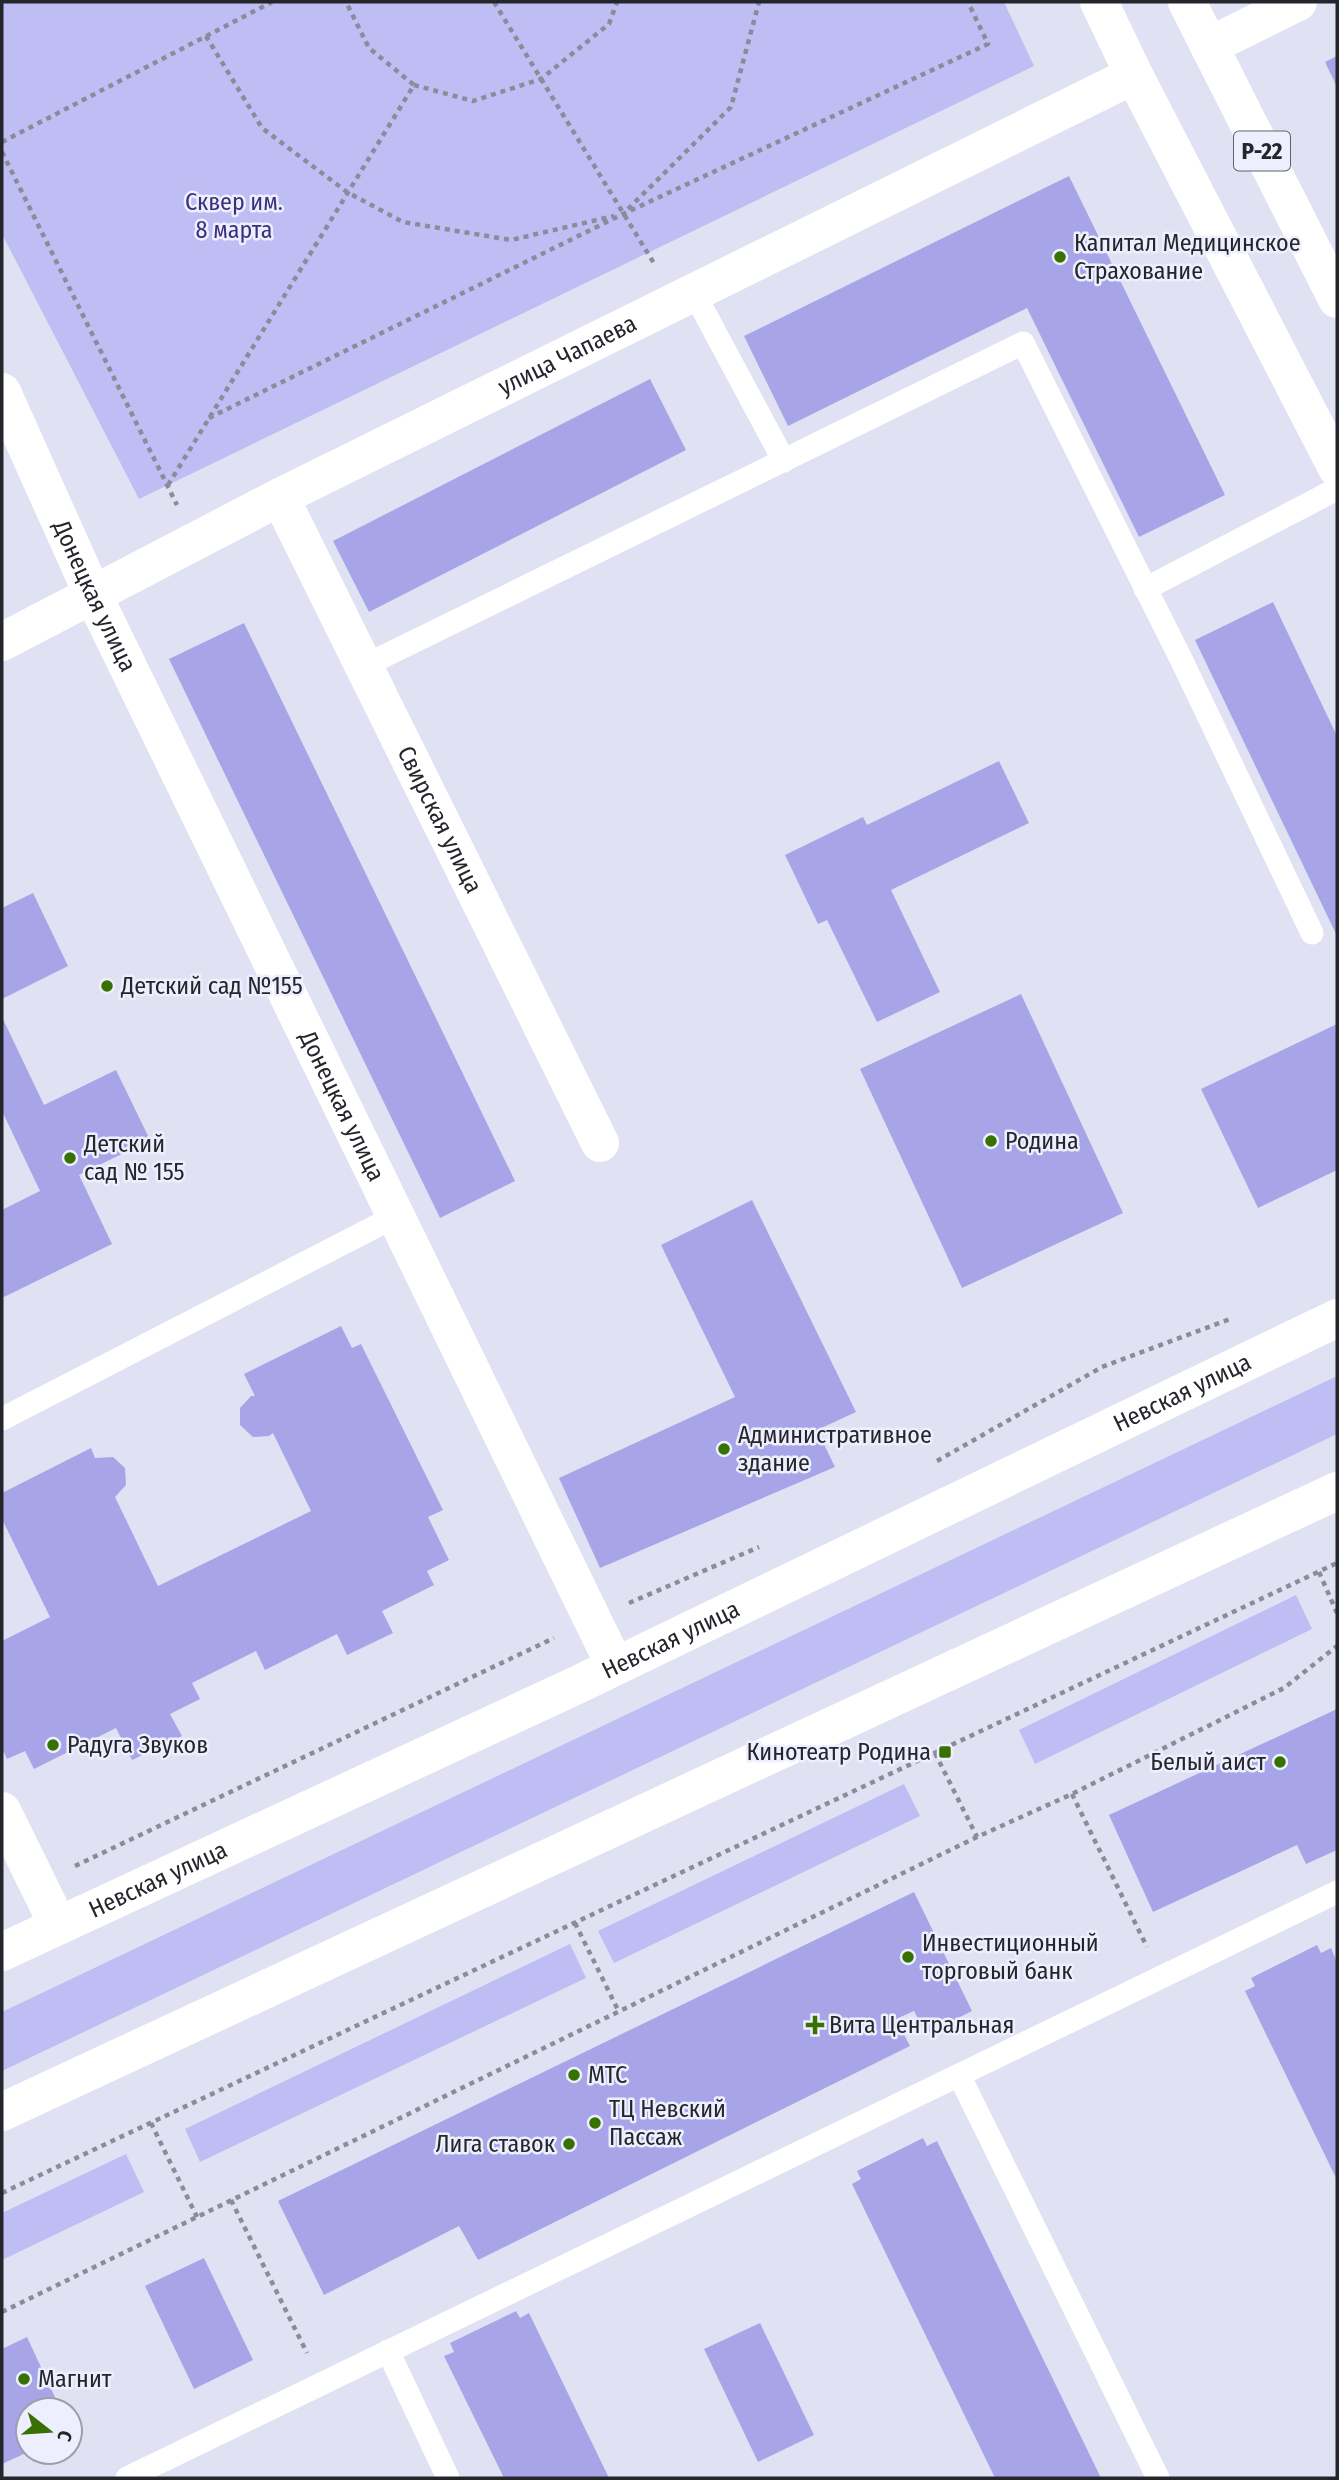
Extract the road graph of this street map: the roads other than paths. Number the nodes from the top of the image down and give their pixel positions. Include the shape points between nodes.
1 (1099, 2) edge
2 (1187, 2) edge
3 (1298, 2) edge
4 (1209, 46) junction
5 (1134, 75) junction
6 (694, 293) junction
7 (1337, 299) edge
8 (2, 392) edge
9 (783, 461) junction
10 (1337, 468) edge
11 (1337, 489) edge
12 (280, 497) junction
13 (1145, 589) junction
14 (93, 595) junction
15 (2, 642) edge
16 (363, 666) junction
17 (1312, 933) dead end
18 (600, 1143) dead end
19 (396, 1216) junction
20 (1337, 1318) edge
21 (2, 1419) edge
22 (1337, 1491) edge
23 (615, 1665) junction
24 (2, 1811) edge
25 (1337, 1892) edge
26 (58, 1925) junction
27 (2, 1952) edge
28 (960, 2075) junction
29 (2, 2112) edge
30 (388, 2351) junction
31 (166, 2470) edge
32 (127, 2478) edge
33 (448, 2478) edge
34 (1158, 2478) edge

1 - 5 main road
2 - 4 main road, Р-22
3 - 4 main road
4 - 7 main road, Р-22
5 - 6 main road, улица Чапаева
5 - 10 main road
6 - 9 lane
6 - 12 main road, улица Чапаева
8 - 14 main road, Донецкая улица
9 - 13 lane via 1023,343
9 - 16 lane
11 - 13 lane
12 - 14 main road, улица Чапаева
12 - 16 main road, Свирская улица
13 - 17 lane
14 - 15 main road, улица Чапаева
14 - 19 main road, Донецкая улица
16 - 18 main road, Свирская улица
19 - 21 lane
19 - 23 main road, Донецкая улица
20 - 23 main road, Невская улица
22 - 29 main road
23 - 26 main road, Невская улица
24 - 26 main road
25 - 28 lane
26 - 27 main road, Невская улица
28 - 30 lane
28 - 34 lane
30 - 31 lane
30 - 33 lane
31 - 32 lane

